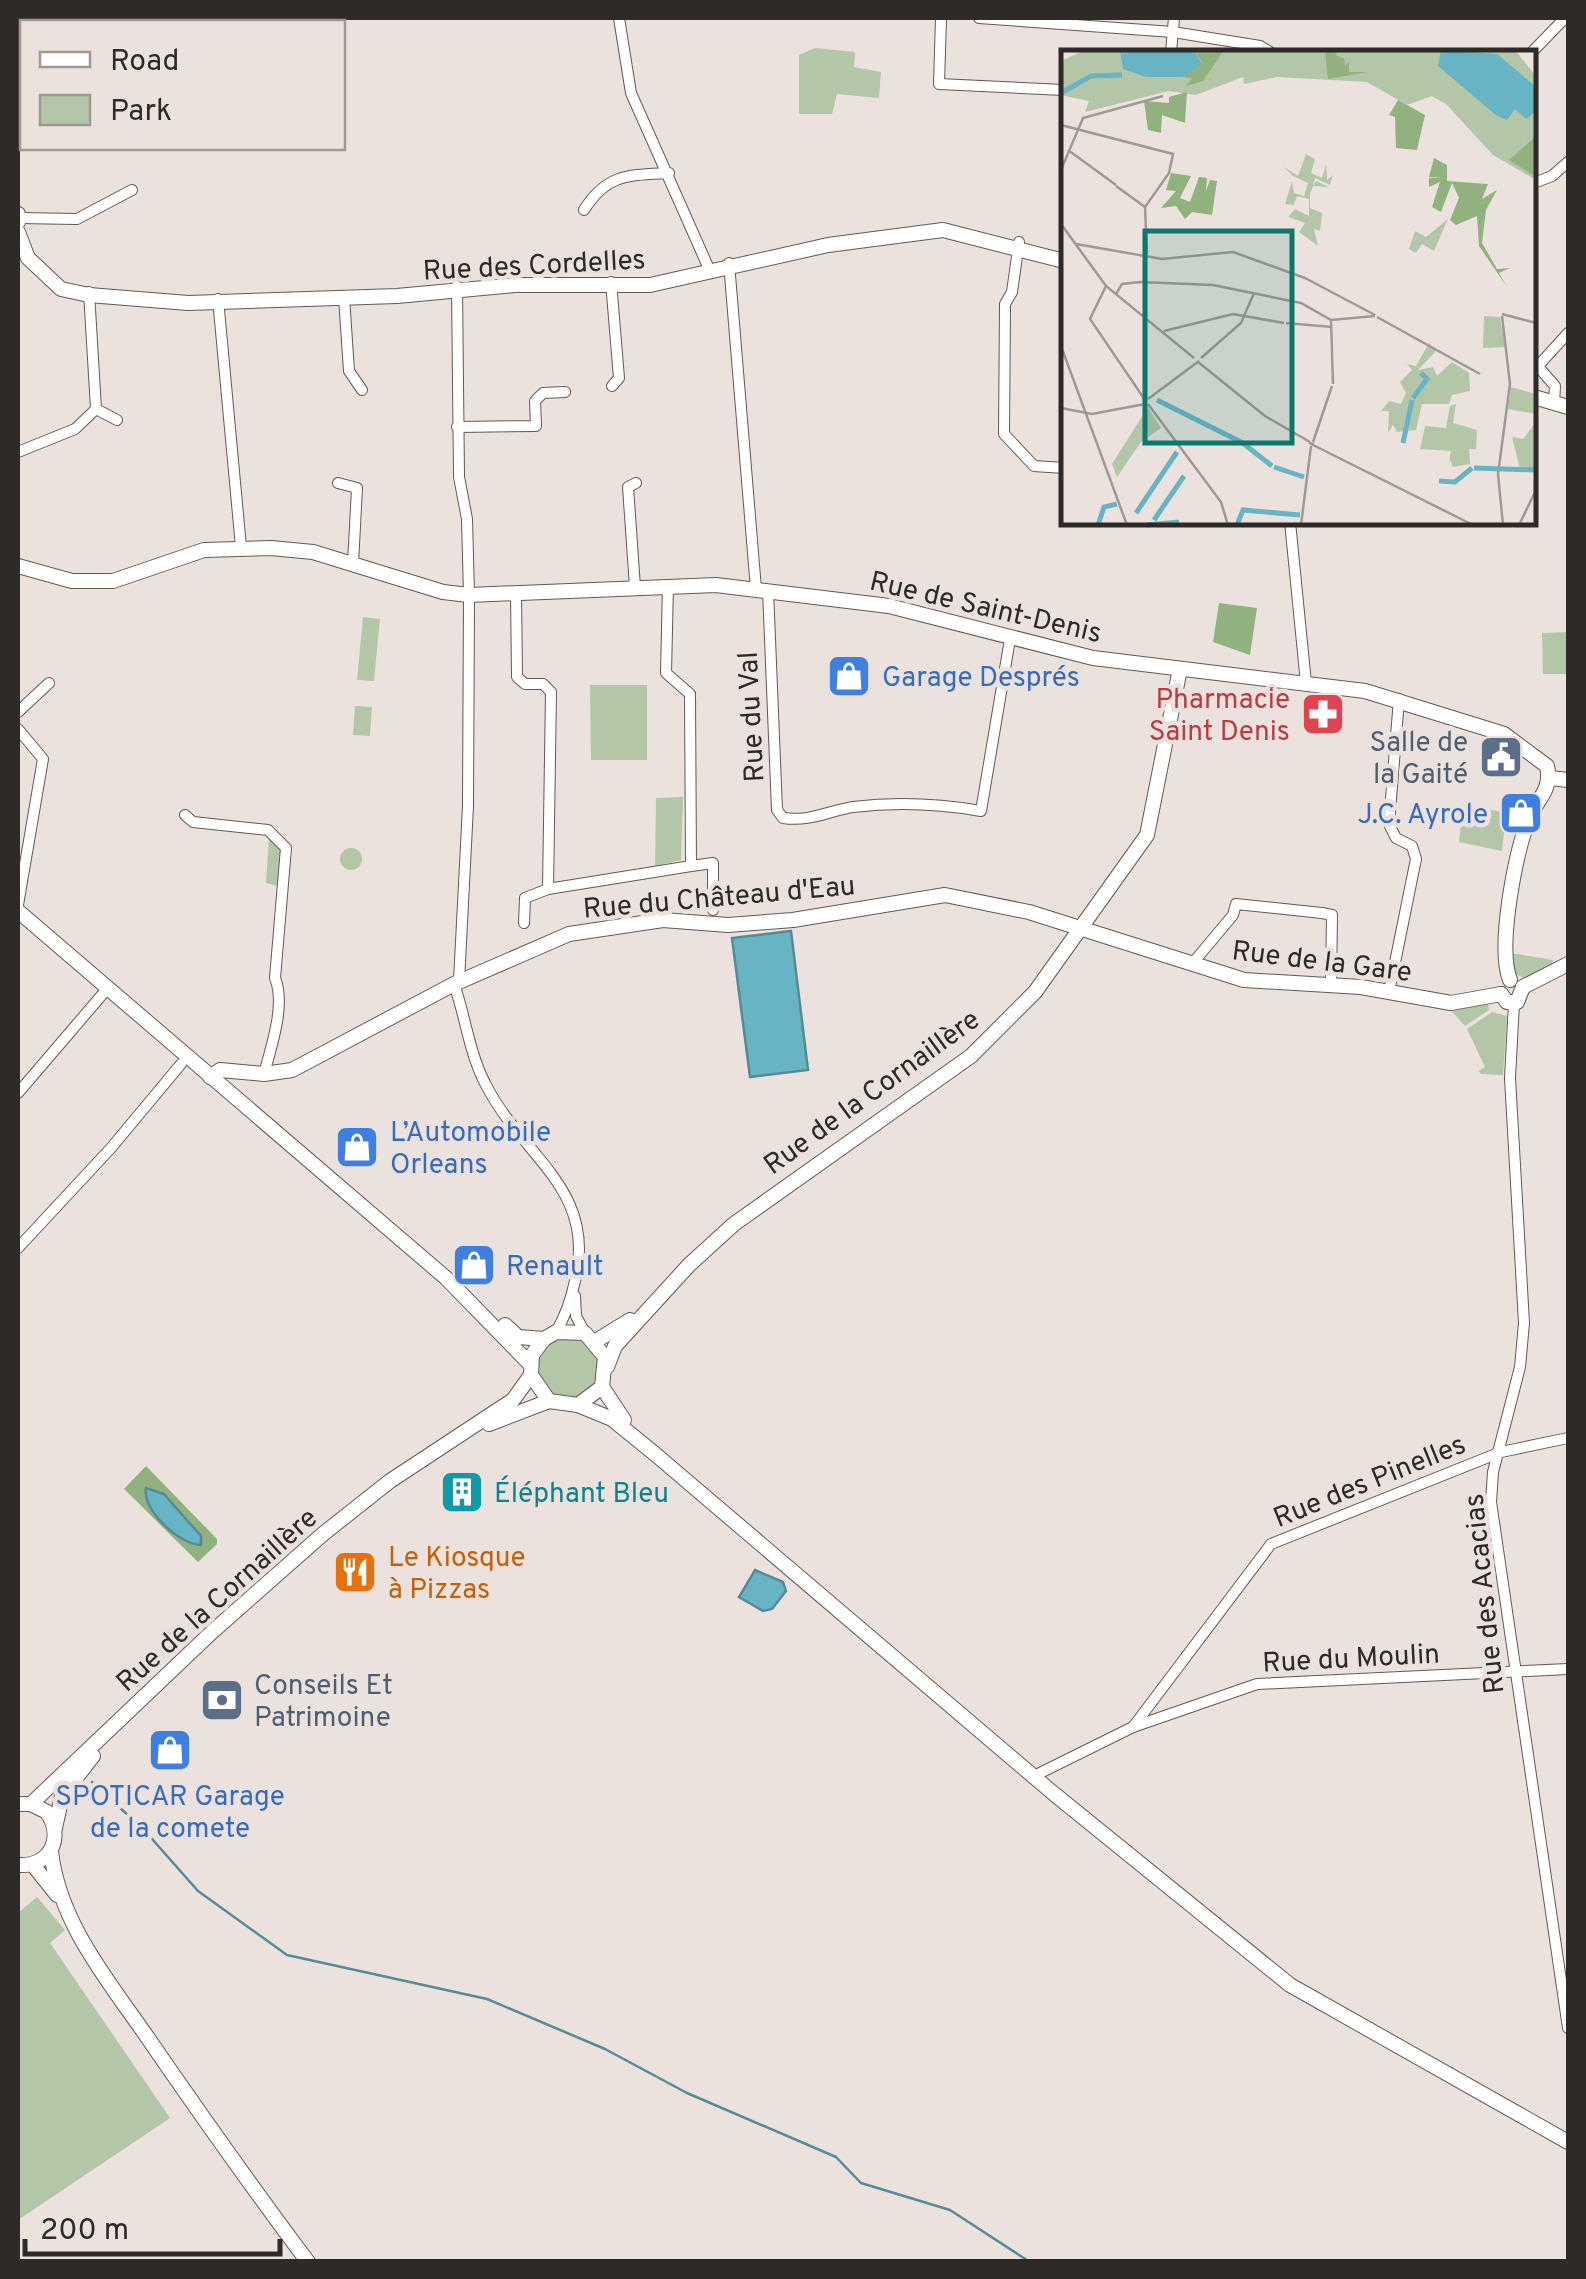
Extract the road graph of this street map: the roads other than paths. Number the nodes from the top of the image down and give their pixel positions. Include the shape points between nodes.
1 (619, 18) edge
2 (941, 18) edge
3 (980, 18) edge
4 (1174, 18) edge
5 (1565, 18) edge
6 (1173, 32) junction
7 (1171, 50) edge
8 (1267, 50) edge
9 (1534, 50) edge
10 (1061, 90) edge
11 (1568, 162) edge
12 (669, 173) junction
13 (1536, 182) edge
14 (132, 190) dead end
15 (584, 210) dead end
16 (18, 229) edge
17 (1018, 245) junction
18 (1061, 260) edge
19 (730, 265) junction
20 (710, 272) junction
21 (611, 283) junction
22 (456, 289) junction
23 (89, 293) junction
24 (344, 297) junction
25 (218, 301) junction
26 (1568, 333) edge
27 (1536, 364) edge
28 (612, 386) dead end
29 (362, 390) dead end
30 (565, 392) dead end
31 (1536, 398) edge
32 (1561, 405) edge
33 (96, 409) junction
34 (117, 420) dead end
35 (458, 427) junction
36 (18, 452) edge
37 (1061, 468) edge
38 (338, 483) dead end
39 (636, 483) dead end
40 (1290, 525) edge
41 (241, 547) junction
42 (354, 564) junction
43 (18, 566) edge
44 (668, 586) junction
45 (636, 587) junction
46 (762, 590) junction
47 (516, 593) junction
48 (468, 595) junction
49 (1010, 639) junction
50 (1180, 669) junction
51 (1306, 682) junction
52 (48, 683) dead end
53 (1399, 700) junction
54 (18, 712) edge
55 (18, 728) edge
56 (1550, 778) junction
57 (1568, 780) edge
58 (185, 815) dead end
59 (691, 866) junction
60 (548, 888) junction
61 (18, 908) edge
62 (712, 910) dead end
63 (524, 924) dead end
64 (1082, 929) junction
65 (1192, 964) junction
66 (1568, 964) edge
67 (456, 982) junction
68 (1331, 984) junction
69 (1517, 984) junction
70 (108, 989) junction
71 (1389, 992) junction
72 (1508, 998) junction
73 (181, 1064) dead end
74 (264, 1074) junction
75 (210, 1078) junction
76 (18, 1093) edge
77 (18, 1248) edge
78 (686, 1268) junction
79 (576, 1278) junction
80 (550, 1335) junction
81 (590, 1337) junction
82 (527, 1357) junction
83 (607, 1367) junction
84 (602, 1387) junction
85 (549, 1401) junction
86 (578, 1405) junction
87 (464, 1433) junction
88 (1568, 1438) edge
89 (1501, 1452) junction
90 (655, 1454) junction
91 (1568, 1669) edge
92 (1513, 1672) junction
93 (1133, 1727) junction
94 (102, 1738) junction
95 (1034, 1776) junction
96 (24, 1804) edge
97 (55, 1828) junction
98 (51, 1851) junction
99 (25, 1865) edge
100 (61, 1899) junction
101 (1568, 2028) edge
102 (1568, 2142) edge
103 (308, 2262) edge

1 - 12 street via 631,93
2 - 10 street via 939,84
3 - 6 street
4 - 6 street
5 - 9 street
6 - 7 street
6 - 8 street
11 - 13 street
12 - 15 street via 620,176
12 - 20 street
14 - 16 street via 78,219
16 - 23 street, Rue des Cordelles via 50,281
17 - 18 street, Rue des Cordelles
17 - 19 street, Rue des Cordelles via 943,230
17 - 37 street via 1005,304 1004,434 1034,466
19 - 20 street, Rue des Cordelles
19 - 46 street
20 - 21 street, Rue des Cordelles via 650,284
21 - 22 street, Rue des Cordelles
21 - 28 street via 619,378
22 - 24 street, Rue des Cordelles
22 - 35 street
23 - 25 street, Rue des Cordelles
23 - 33 street
24 - 25 street, Rue des Cordelles
24 - 29 street via 349,371
25 - 41 street
26 - 27 street
27 - 32 street
30 - 35 street via 543,393 535,401 536,426
31 - 32 street
33 - 34 street
33 - 36 street via 75,429
35 - 48 street
38 - 42 street via 357,488
39 - 45 street via 628,487
40 - 51 street
41 - 42 street, Rue de Saint-Denis via 313,552
41 - 43 street, Rue de Saint-Denis via 204,550 113,581 72,582
42 - 48 street, Rue de Saint-Denis
44 - 45 street, Rue de Saint-Denis
44 - 46 street, Rue de Saint-Denis
44 - 59 street via 666,674 690,694
45 - 47 street, Rue de Saint-Denis
46 - 49 street, Rue de Saint-Denis via 914,610
46 - 49 street, Rue du Val via 777,810 783,818 819,818 854,807 981,810
47 - 48 street, Rue de Saint-Denis
47 - 60 street via 518,677 551,692
48 - 67 street via 468,806
49 - 50 street, Rue de Saint-Denis
50 - 51 street, Rue de Saint-Denis
50 - 64 street, Rue de la Cornaillère via 1146,835
51 - 53 street, Rue de Saint-Denis
52 - 54 street
53 - 56 street, Rue de Saint-Denis via 1517,740 1545,762
53 - 71 street via 1390,824 1416,859
55 - 61 street via 43,759
56 - 57 street
56 - 69 street via 1525,828 1506,938 1504,963
58 - 74 street via 193,822 268,830 286,848 273,1043
59 - 60 street
59 - 62 street via 712,862
60 - 63 street via 525,898
61 - 70 street
64 - 65 street, Rue de la Gare
64 - 67 street, Rue du Château d'Eau via 972,897 946,896 793,920 619,924 569,934
64 - 78 street, Rue de la Cornaillère via 983,1046 769,1196
65 - 68 street, Rue de la Gare via 1244,980
65 - 68 street via 1236,904 1332,915
66 - 69 street
67 - 74 street, Rue du Château d'Eau via 324,1056
67 - 79 street via 484,1083 575,1212 582,1247
68 - 71 street, Rue de la Gare
69 - 72 street
70 - 75 street
70 - 76 street
71 - 72 street, Rue de la Gare via 1462,1003
72 - 89 street, Rue des Pinelles via 1524,1323
73 - 77 street
74 - 75 street, Rue du Château d'Eau via 220,1070
75 - 82 street
78 - 81 street, Rue de la Cornaillère via 614,1333
78 - 83 street, Rue de la Cornaillère via 615,1346
79 - 80 street via 566,1315
79 - 81 street via 576,1316
80 - 81 street
80 - 82 street
80 - 82 street, Rue de la Cornaillère
81 - 83 street
82 - 85 street
82 - 87 street, Rue de la Cornaillère via 513,1400
83 - 84 street, Rue de la Cornaillère
84 - 86 street
84 - 90 street via 610,1406
85 - 86 street
85 - 87 street, Rue de la Cornaillère
86 - 90 street via 612,1419
87 - 94 street, Rue de la Cornaillère via 323,1534
88 - 89 street
89 - 92 street, Rue des Acacias via 1491,1502
89 - 93 street, Rue des Pinelles via 1271,1544
90 - 95 street
91 - 92 street, Rue du Moulin
92 - 93 street, Rue du Moulin via 1257,1684
92 - 101 street, Rue des Acacias
93 - 95 street, Rue du Moulin
94 - 96 street, Rue de la Cornaillère
94 - 97 street, Rue de la Cornaillère via 62,1796
95 - 102 street via 1290,1985
96 - 97 street via 46,1812
97 - 98 street, Rue de la Cornaillère
98 - 99 street
98 - 100 street
99 - 100 street
100 - 103 street via 96,1962

